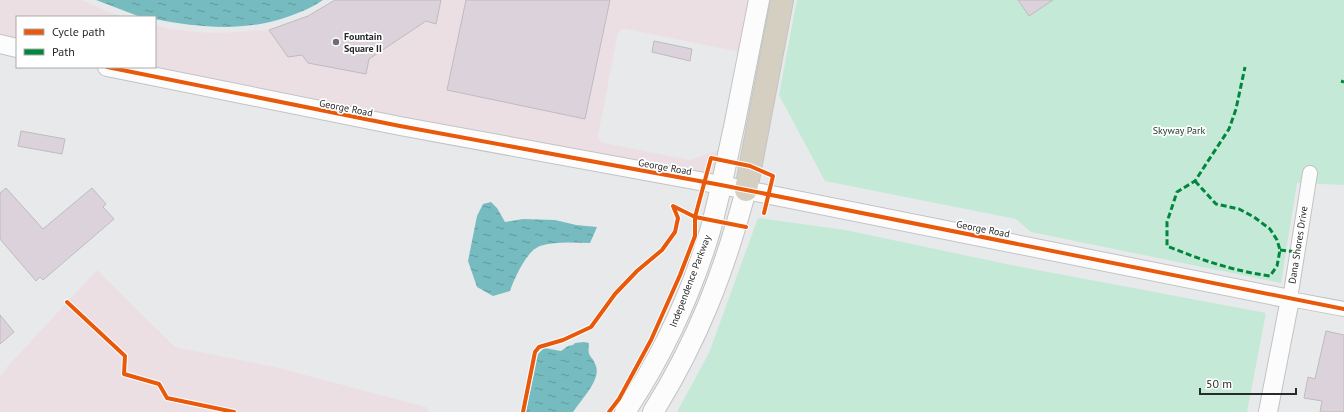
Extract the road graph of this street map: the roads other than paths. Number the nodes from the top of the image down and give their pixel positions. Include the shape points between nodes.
1 (759, 0) edge
2 (782, 0) edge
3 (0, 44) edge
4 (16, 48) edge
5 (112, 68) edge
6 (1310, 173) dead end
7 (721, 185) junction
8 (746, 190) junction
9 (1290, 298) junction
10 (1344, 310) edge
11 (626, 412) edge
12 (654, 412) edge
13 (1268, 412) edge

1 - 7 main road, Independence Parkway
2 - 8 highway
3 - 4 street
5 - 7 street, George Road via 408,128
6 - 9 street, Dana Shores Drive
7 - 8 street, George Road
7 - 11 main road, Independence Parkway via 710,231 687,296 662,350
8 - 9 street, George Road
8 - 12 main road via 709,305 687,354
9 - 10 street
9 - 13 street, Dana Shores Drive

